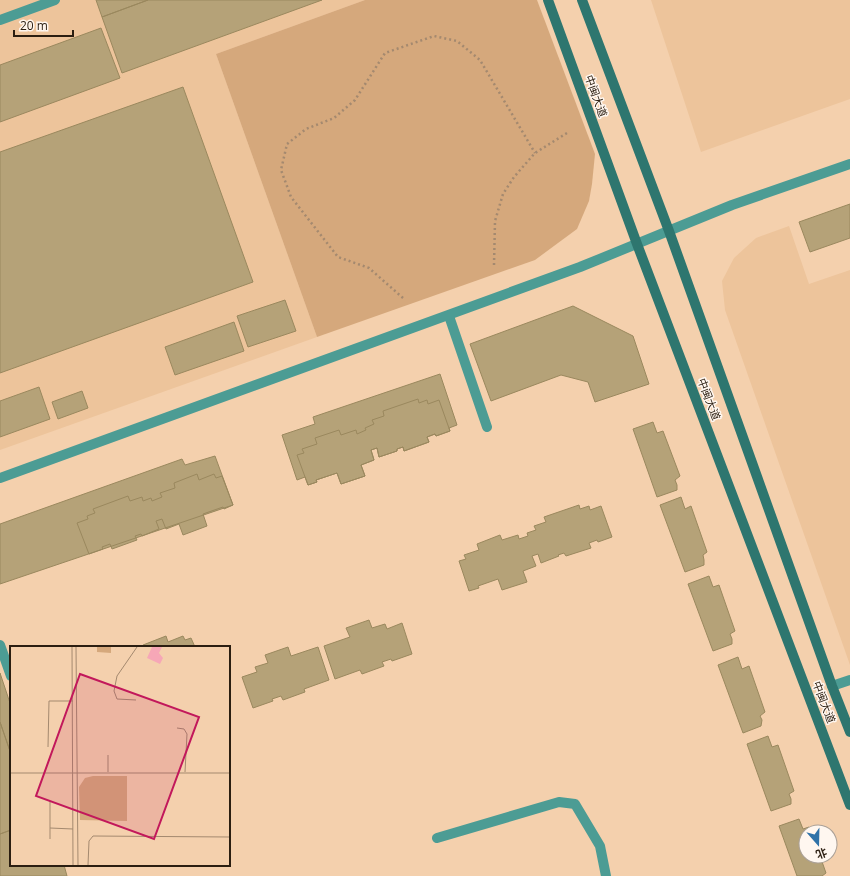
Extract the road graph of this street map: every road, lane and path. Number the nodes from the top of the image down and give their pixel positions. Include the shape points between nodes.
1 (55, 0) edge
2 (548, 0) edge
3 (582, 0) edge
4 (0, 20) edge
5 (567, 134) dead end
6 (535, 153) junction
7 (850, 164) edge
8 (669, 231) junction
9 (637, 244) junction
10 (494, 265) dead end
11 (403, 298) dead end
12 (449, 316) junction
13 (487, 427) dead end
14 (0, 478) edge
15 (0, 645) edge
16 (10, 673) edge
17 (850, 680) edge
18 (832, 686) junction
19 (850, 732) edge
20 (850, 806) edge
21 (437, 838) dead end
22 (606, 876) edge

1 - 4 street
2 - 9 main road, 中闽大道
3 - 8 main road, 中闽大道
5 - 6 path
6 - 10 path via 503,194 495,222
6 - 11 path via 480,60 457,42 434,36 385,53 355,100 334,118 306,129 287,144 281,170 291,197 338,257 369,268
7 - 8 street via 732,205
8 - 9 street
8 - 18 main road, 中闽大道
9 - 12 street
9 - 20 main road, 中闽大道
12 - 13 street
12 - 14 street
15 - 16 street
17 - 18 street
18 - 19 main road, 中闽大道
21 - 22 street via 559,802 575,804 600,846

